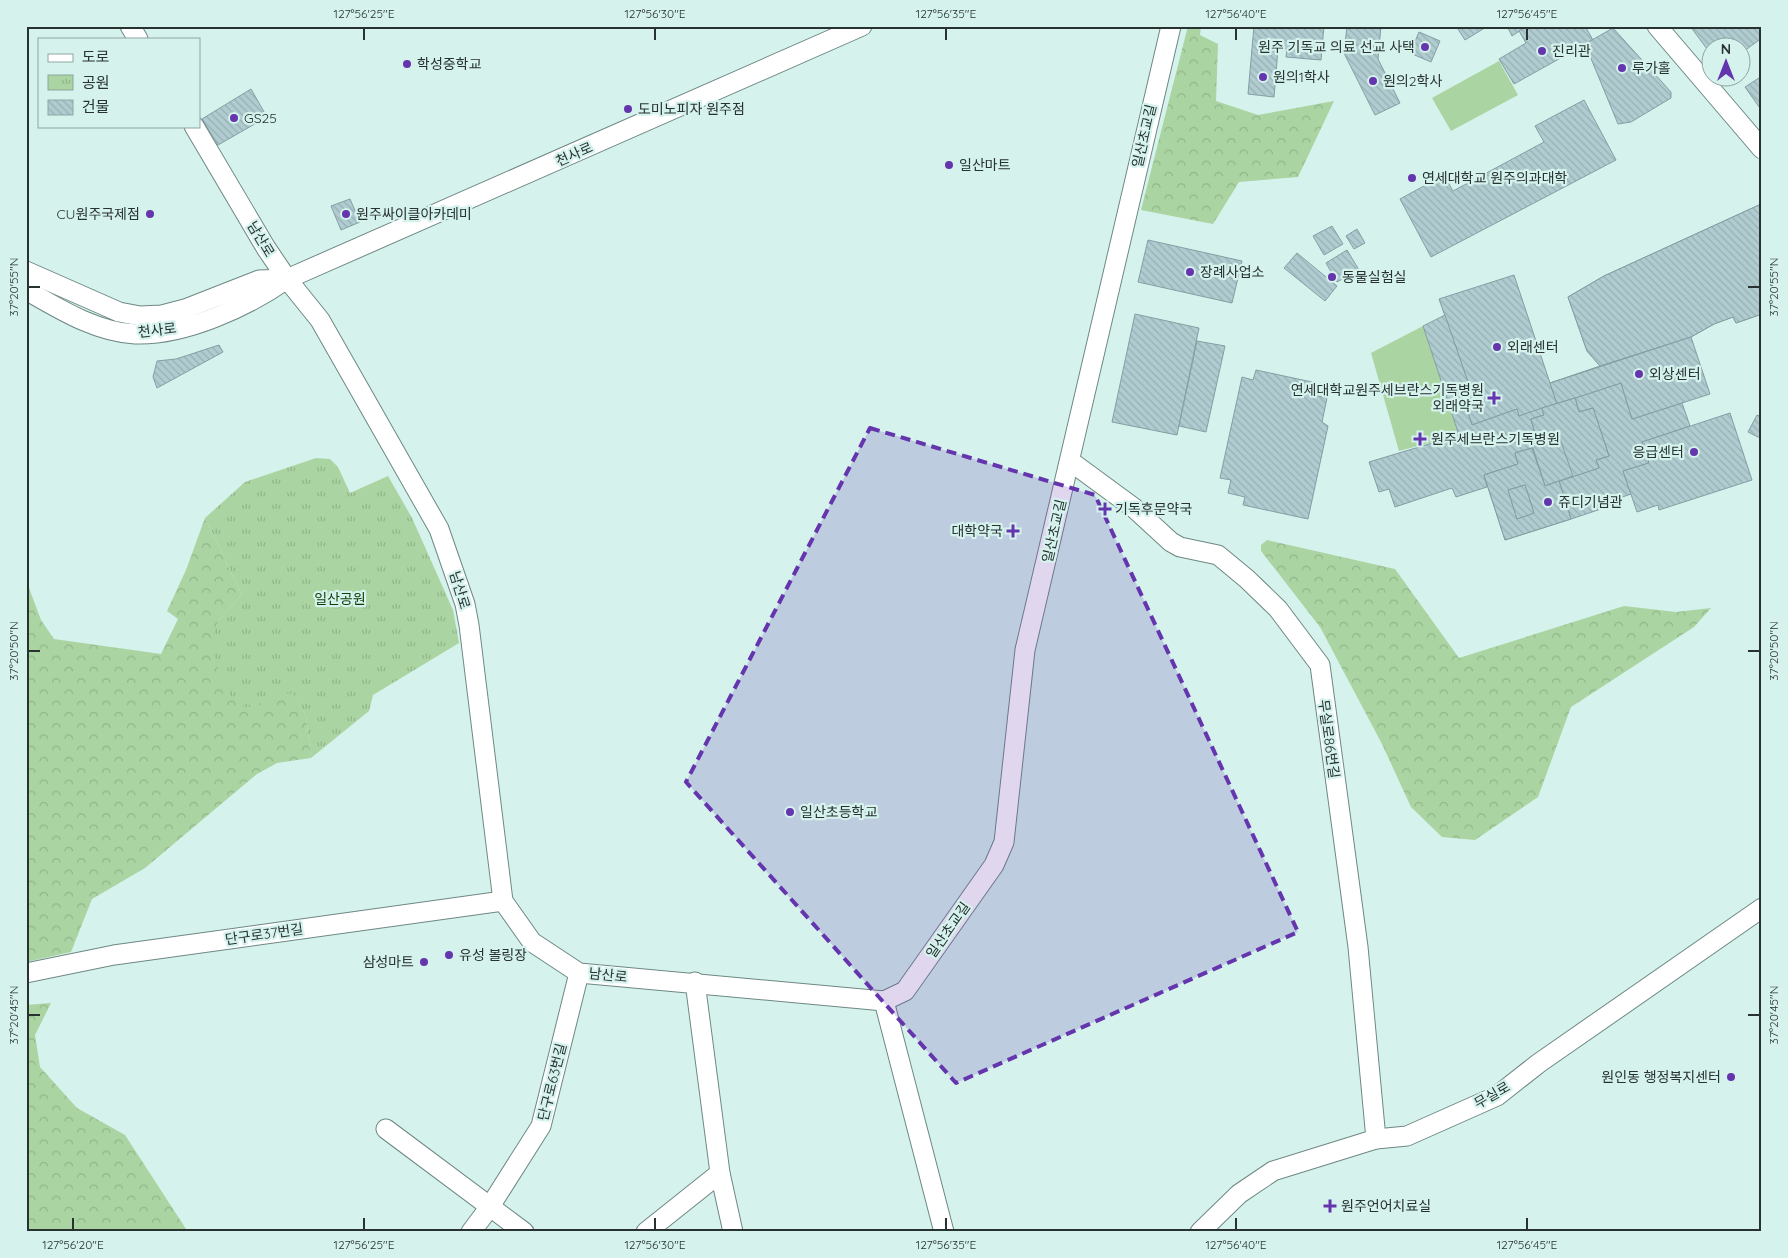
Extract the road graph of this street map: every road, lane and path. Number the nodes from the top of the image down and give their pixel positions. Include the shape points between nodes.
1 (130, 26) edge
2 (862, 26) edge
3 (1171, 26) edge
4 (1657, 26) edge
5 (137, 38) edge
6 (195, 128) edge
7 (1762, 149) edge
8 (26, 271) edge
9 (286, 279) junction
10 (26, 290) edge
11 (137, 325) junction
12 (1070, 461) junction
13 (503, 901) junction
14 (1762, 908) edge
15 (579, 972) junction
16 (26, 973) edge
17 (694, 982) junction
18 (884, 1001) junction
19 (386, 1129) dead end
20 (1376, 1139) junction
21 (720, 1173) junction
22 (489, 1208) junction
23 (471, 1232) edge
24 (524, 1232) edge
25 (646, 1232) edge
26 (733, 1232) edge
27 (944, 1232) edge
28 (1200, 1232) edge

1 - 5 street
2 - 9 street, 천사로
3 - 12 street, 일산초교길
4 - 7 street
6 - 9 street, 남산로
8 - 11 street, 천사로 via 119,312
9 - 11 street, 천사로 via 259,280
9 - 13 street, 남산로 via 320,320 438,529 458,581 469,625
10 - 11 street, 천사로 via 70,315 111,329
12 - 18 street, 일산초교길 via 1025,650 1004,842 994,865 905,991
12 - 20 street, 무실로86번길 via 1134,508 1171,542 1218,555 1278,609 1320,665 1358,947
13 - 15 street, 남산로 via 532,942
13 - 16 street, 단구로37번길 via 114,955
14 - 20 street, 무실로 via 1539,1063 1497,1096 1407,1136
15 - 17 street, 남산로
15 - 22 street, 단구로63번길 via 541,1126
17 - 18 street, 남산로
17 - 21 street
18 - 27 street
19 - 22 street
20 - 28 street, 무실로 via 1273,1171 1239,1194
21 - 25 street
21 - 26 street
22 - 23 street, 단구로63번길
22 - 24 street

